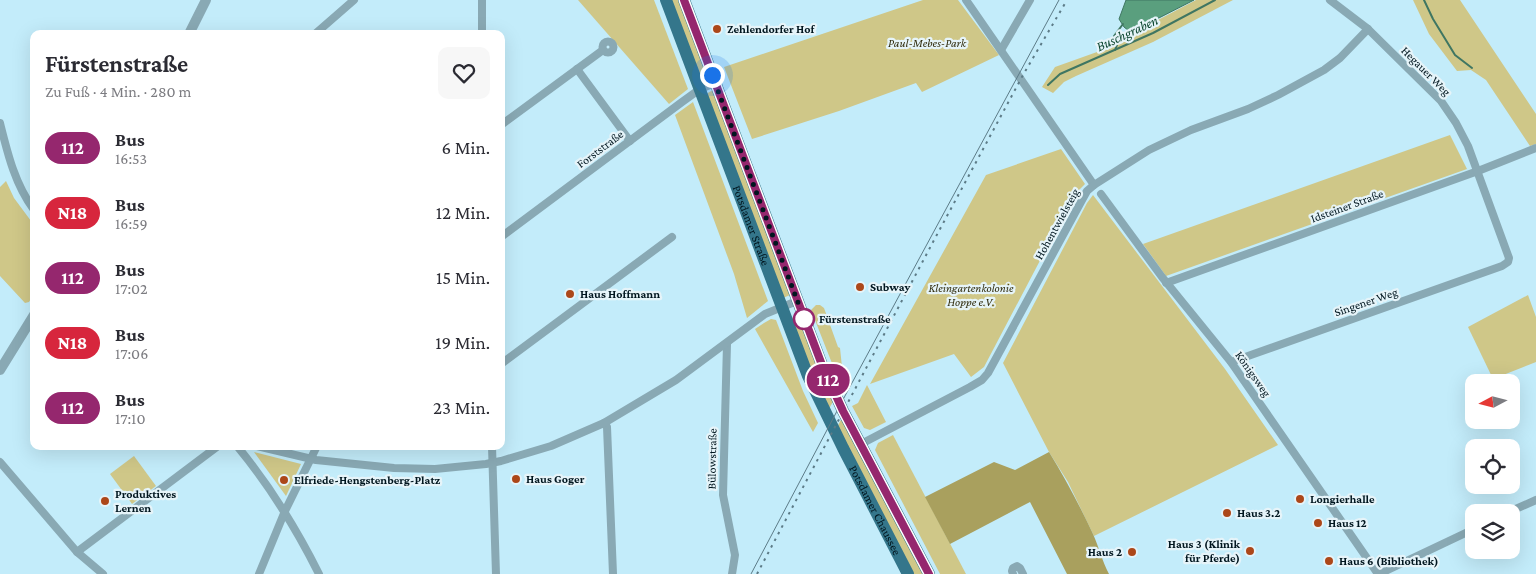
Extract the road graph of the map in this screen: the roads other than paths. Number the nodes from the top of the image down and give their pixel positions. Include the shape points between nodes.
1 (206, 0) edge
2 (354, 0) edge
3 (482, 0) edge
4 (666, 0) edge
5 (684, 0) edge
6 (966, 0) edge
7 (1030, 0) edge
8 (1330, 0) edge
9 (191, 30) edge
10 (320, 30) edge
11 (482, 30) edge
12 (1368, 30) junction
13 (603, 50) dead end
14 (1001, 50) junction
15 (577, 69) junction
16 (715, 83) junction
17 (700, 89) junction
18 (505, 122) edge
19 (0, 123) edge
20 (630, 141) junction
21 (1536, 148) edge
22 (1478, 171) junction
23 (1094, 185) junction
24 (1101, 194) dead end
25 (30, 205) edge
26 (505, 234) edge
27 (672, 237) dead end
28 (1508, 262) joint
29 (1166, 283) junction
30 (797, 300) junction
31 (782, 306) junction
32 (30, 321) edge
33 (727, 344) junction
34 (505, 361) edge
35 (1231, 362) junction
36 (0, 370) edge
37 (604, 423) junction
38 (861, 444) junction
39 (843, 448) joint
40 (213, 450) edge
41 (241, 450) edge
42 (273, 450) edge
43 (315, 450) edge
44 (492, 450) edge
45 (310, 459) junction
46 (0, 462) edge
47 (492, 463) junction
48 (1536, 500) edge
49 (1520, 507) edge
50 (285, 511) junction
51 (1465, 533) edge
52 (78, 552) junction
53 (103, 574) edge
54 (259, 574) edge
55 (319, 574) edge
56 (496, 574) edge
57 (613, 574) edge
58 (732, 574) edge
59 (908, 574) edge
60 (929, 574) edge
61 (1013, 574) edge
62 (1023, 574) edge
63 (1378, 574) edge

1 - 9 street
2 - 10 street
3 - 11 street
4 - 17 main road, Potsdamer Straße
5 - 16 main road, Potsdamer Straße
6 - 14 street
7 - 14 street
8 - 12 street, Hegauer Weg
12 - 22 street, Hegauer Weg via 1441,101 1456,123
12 - 23 street, Hohentwielsteig via 1324,70 1248,109 1148,150
13 - 15 street
14 - 23 street
15 - 18 street
15 - 20 street
16 - 17 street, Forststraße
16 - 30 main road, Potsdamer Straße
17 - 20 street, Forststraße
17 - 31 main road, Potsdamer Straße
19 - 25 street via 17,182
20 - 26 street, Forststraße
21 - 22 street, Idsteiner Straße
22 - 28 street, Hegauer Weg
22 - 29 street, Idsteiner Straße
23 - 38 street, Hohentwielsteig via 1082,200 982,380
24 - 29 street, Königsweg
27 - 34 street
28 - 35 street, Singener Weg
29 - 35 street, Königsweg
30 - 31 street
30 - 38 main road, Potsdamer Straße via 828,381
31 - 33 street via 765,314
31 - 39 main road, Potsdamer Straße via 808,376
32 - 36 street
33 - 37 street via 676,380
33 - 58 street, Bülowstraße via 722,495 735,554
35 - 63 street, Königsweg
37 - 47 street via 552,446
37 - 57 street via 607,427
38 - 60 main road, Potsdamer Chaussee
39 - 59 main road, Potsdamer Chaussee
40 - 52 street
41 - 50 street
42 - 45 street
43 - 45 street
44 - 47 street
45 - 47 street via 351,465 435,469
45 - 50 street
46 - 52 street
47 - 56 street
48 - 49 street
50 - 54 street
50 - 55 street
51 - 63 street
52 - 53 street
61 - 62 street via 1013,568 1017,566

